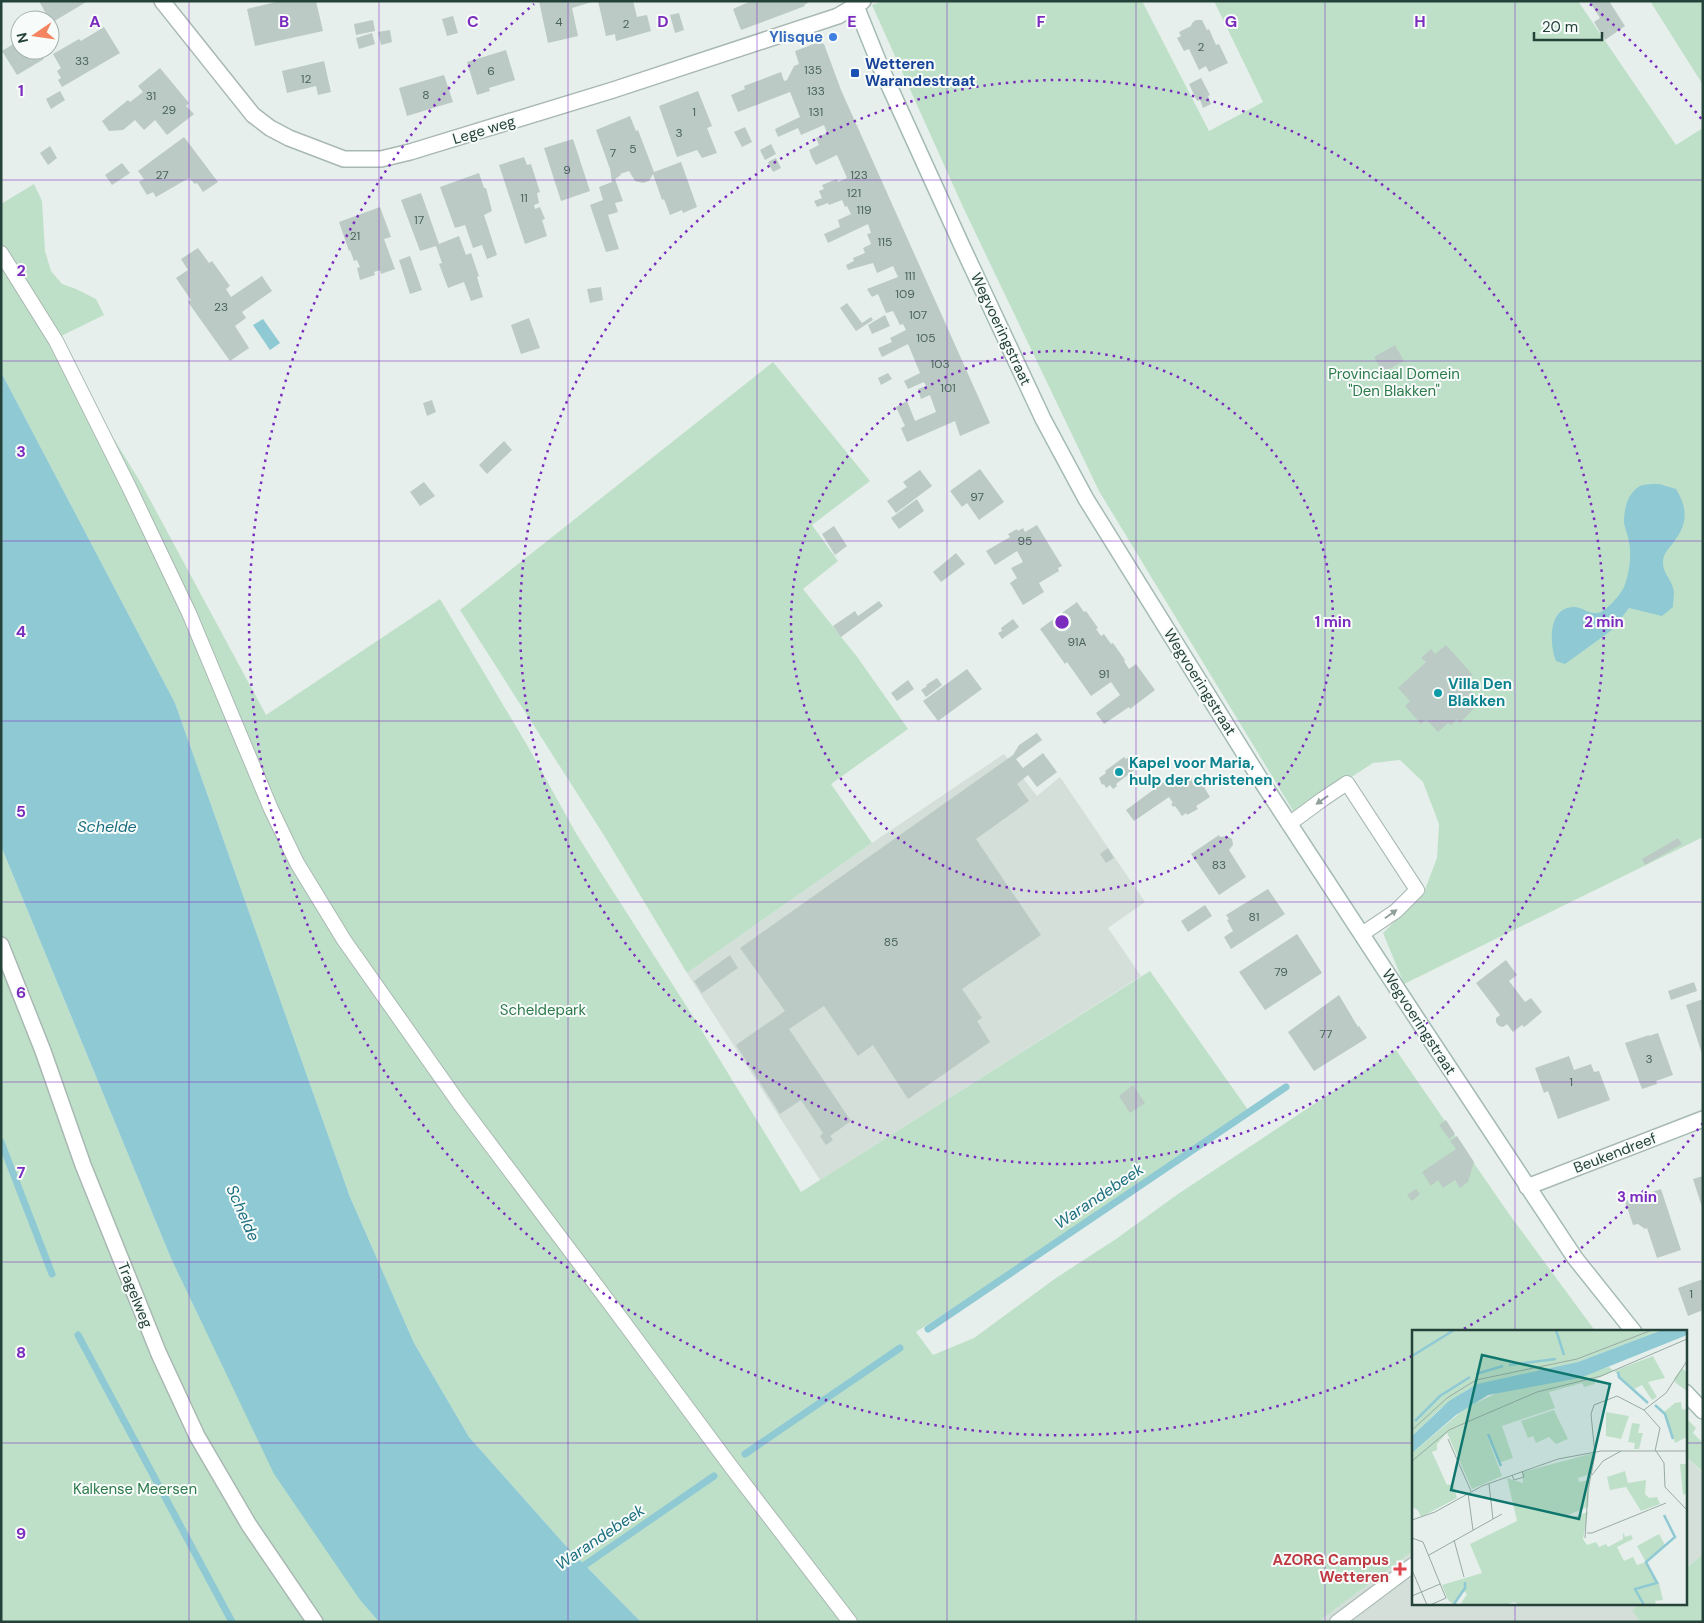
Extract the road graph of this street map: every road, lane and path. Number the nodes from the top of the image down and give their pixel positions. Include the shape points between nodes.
1 (162, 1) edge
2 (858, 3) edge
3 (1, 253) edge
4 (1289, 824) junction
5 (1362, 934) junction
6 (1, 945) edge
7 (1703, 1119) edge
8 (1527, 1187) junction
9 (1632, 1330) edge
10 (1686, 1393) edge
11 (1701, 1406) edge
12 (1412, 1566) edge
13 (315, 1622) edge
14 (850, 1622) edge
15 (1337, 1622) edge

1 - 2 street, Lege weg via 252,115 289,138 344,159 380,159 614,90 838,16
2 - 4 street, Wegvoeringstraat via 881,68 1039,410 1086,499
3 - 14 lane via 56,341 189,613 297,863 340,932 459,1103
4 - 5 street, Wegvoeringstraat
5 -> 4 lane via 1396,911 1417,890 1347,783
5 - 8 street, Wegvoeringstraat
6 - 13 street, Tragelweg via 86,1174 170,1379 197,1436 249,1525
7 - 8 street, Beukendreef
8 - 9 street, Wegvoeringstraat via 1575,1258
10 - 11 street
12 - 15 lane

